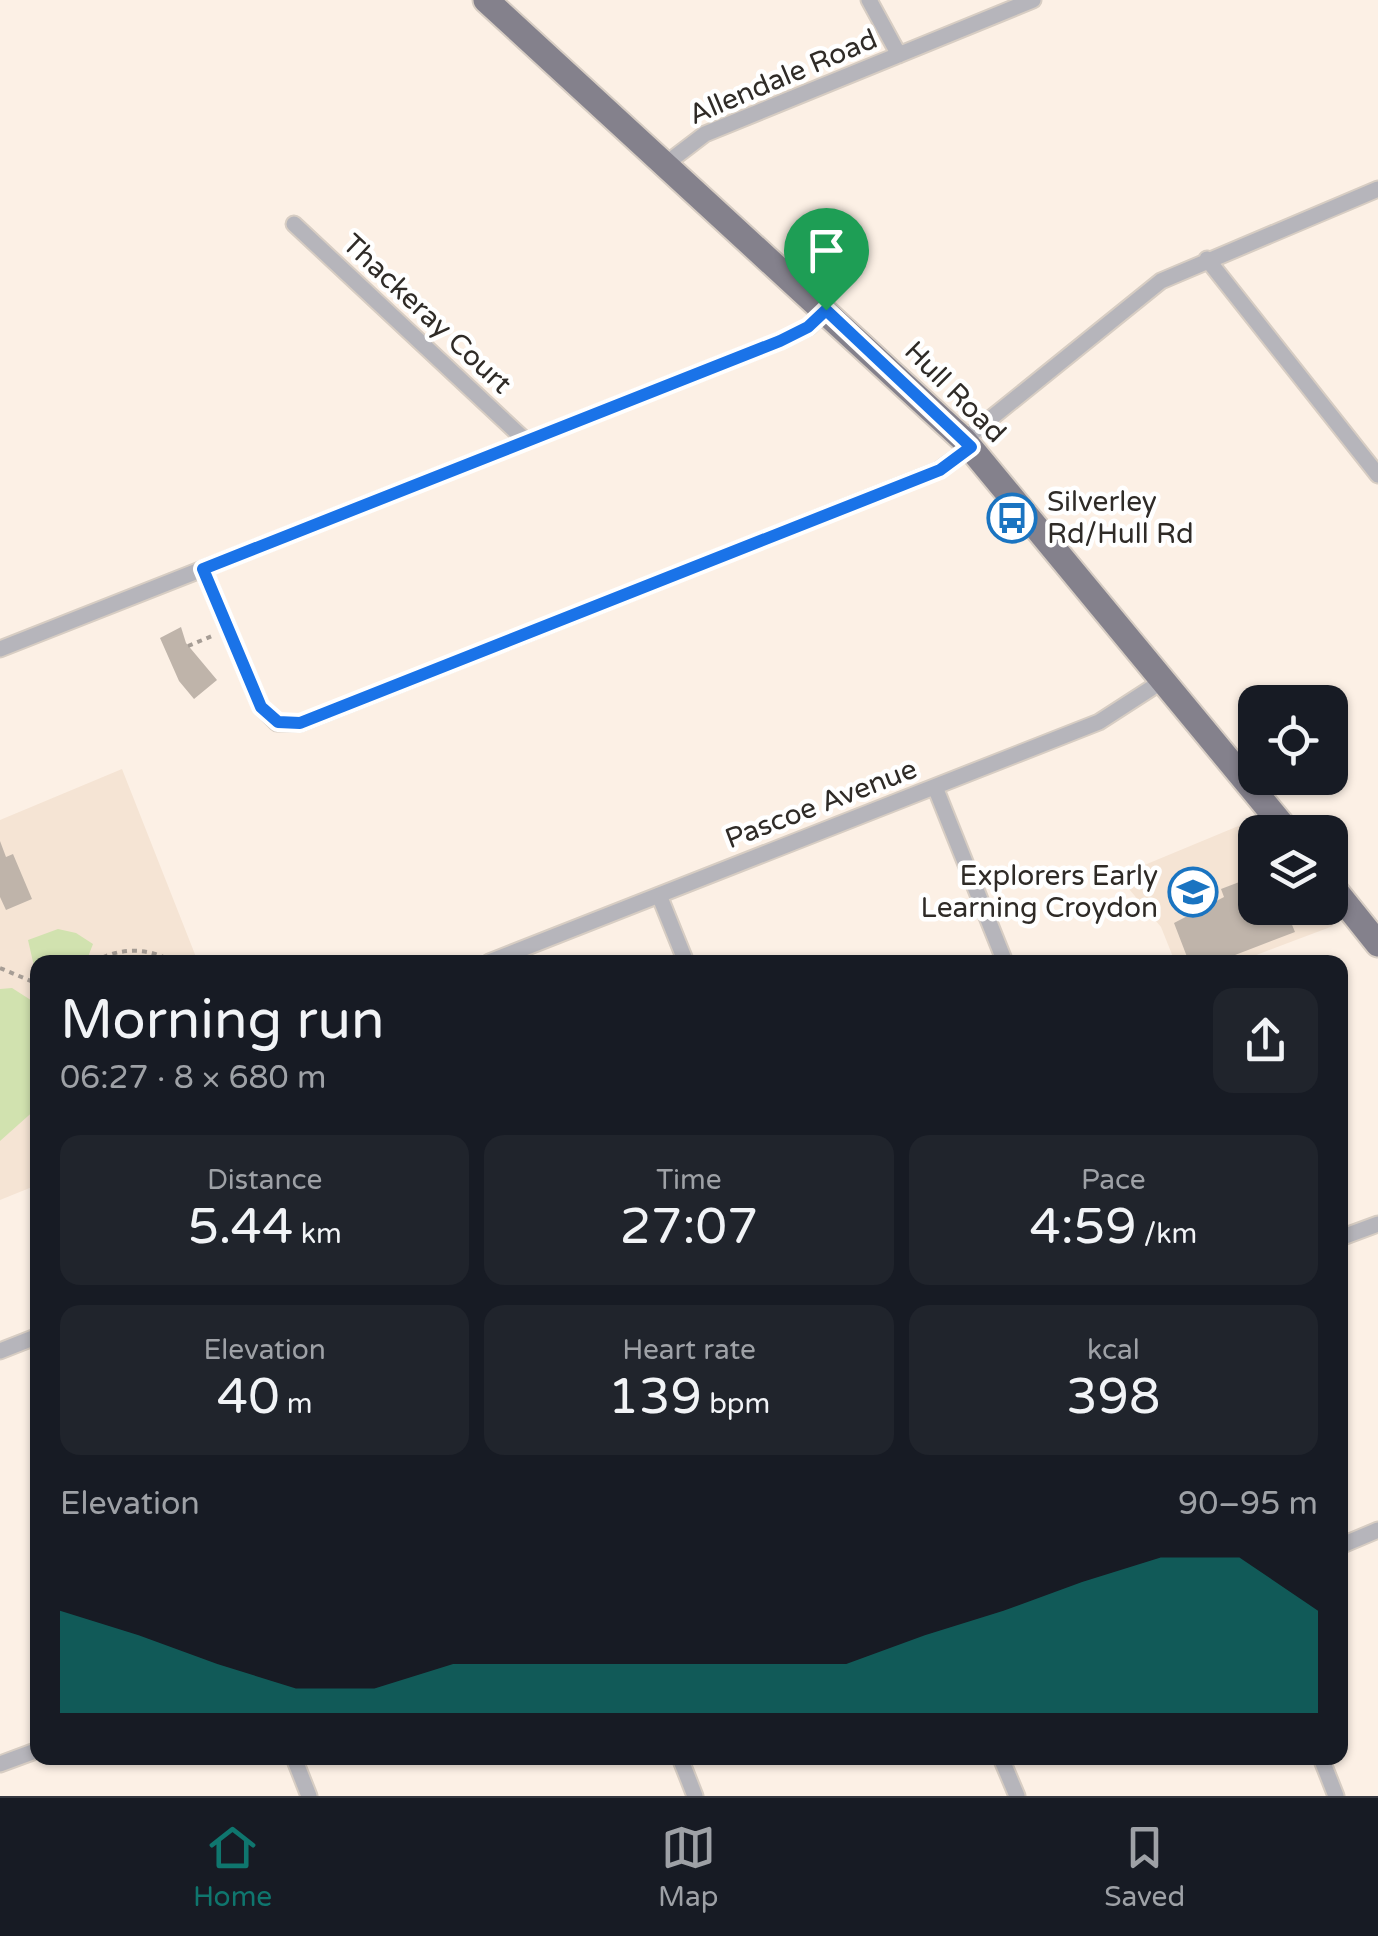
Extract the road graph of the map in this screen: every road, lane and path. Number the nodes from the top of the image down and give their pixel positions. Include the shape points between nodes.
1 (486, 0) edge
2 (869, 0) edge
3 (1033, 0) edge
4 (900, 54) junction
5 (667, 162) junction
6 (1378, 190) edge
7 (294, 224) dead end
8 (1208, 259) junction
9 (826, 310) junction
10 (526, 441) junction
11 (967, 444) junction
12 (1378, 475) edge
13 (203, 569) junction
14 (212, 636) dead end
15 (188, 646) dead end
16 (0, 649) edge
17 (1164, 680) junction
18 (935, 787) junction
19 (1274, 815) edge
20 (659, 894) junction
21 (1348, 906) edge
22 (1378, 944) edge
23 (109, 955) edge
24 (160, 955) edge
25 (506, 955) edge
26 (683, 955) edge
27 (1003, 955) edge
28 (0, 968) edge
29 (30, 981) edge
30 (1378, 1224) edge
31 (1348, 1235) edge
32 (30, 1339) edge
33 (0, 1351) edge
34 (1378, 1530) edge
35 (1348, 1543) edge
36 (30, 1753) edge
37 (0, 1764) edge
38 (297, 1765) edge
39 (683, 1765) edge
40 (1004, 1765) edge
41 (1324, 1765) edge
42 (309, 1796) edge
43 (695, 1796) edge
44 (1016, 1796) edge
45 (1336, 1796) edge

1 - 5 main road, Hull Road
2 - 4 street
3 - 4 street, Allendale Road
4 - 5 street, Allendale Road via 705,134
5 - 9 main road, Hull Road
6 - 8 street
7 - 10 street, Thackeray Court
8 - 11 street via 1161,281
8 - 12 street
9 - 10 street via 780,341
9 - 11 main road, Hull Road
10 - 13 street
11 - 13 street via 940,470 300,723 278,722 261,707
11 - 17 main road, Hull Road
13 - 16 street
14 - 15 path
17 - 18 street, Pascoe Avenue via 1099,722
17 - 19 main road, Hull Road
18 - 20 street, Pascoe Avenue
18 - 27 street
20 - 25 street, Pascoe Avenue
20 - 26 street
21 - 22 main road
23 - 24 path
28 - 29 path
30 - 31 street
32 - 33 street
34 - 35 street
36 - 37 street
38 - 42 street
39 - 43 street
40 - 44 street
41 - 45 street

